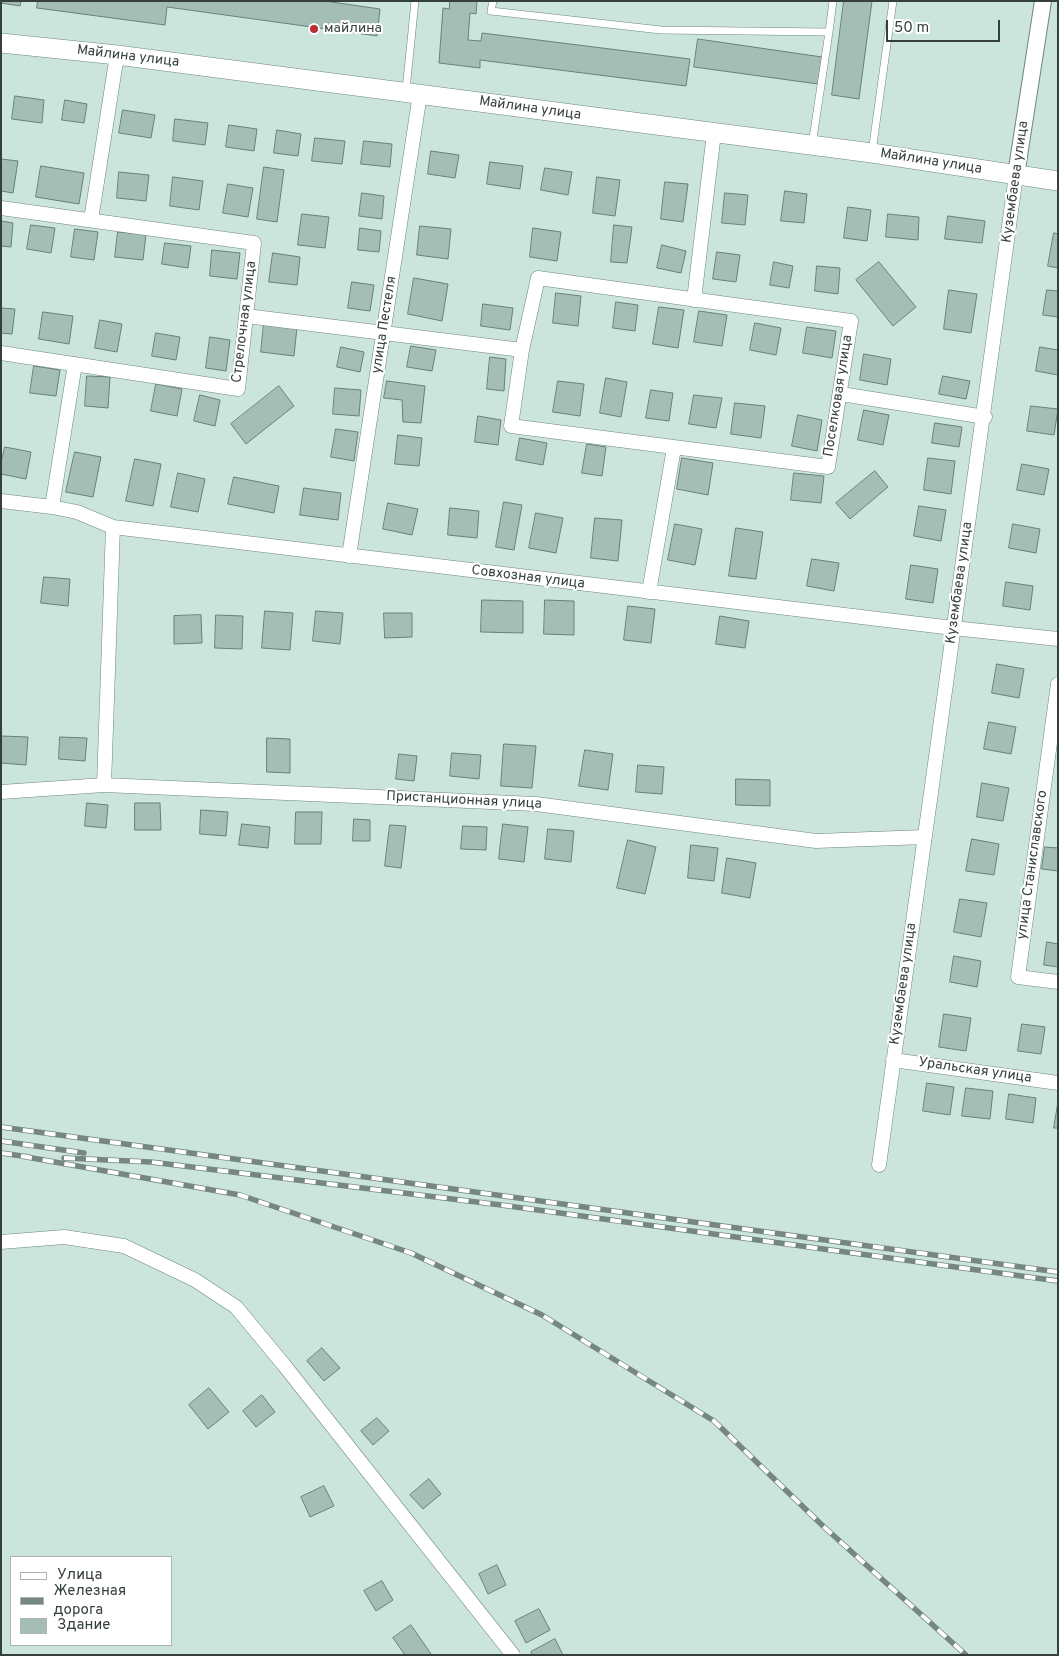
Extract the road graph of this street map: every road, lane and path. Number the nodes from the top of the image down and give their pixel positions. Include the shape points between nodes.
1 (415, 1) edge
2 (493, 1) edge
3 (833, 1) edge
4 (893, 1) edge
5 (1043, 1) edge
6 (829, 32) junction
7 (1, 43) edge
8 (117, 54) junction
9 (413, 93) junction
10 (714, 133) junction
11 (812, 145) junction
12 (872, 153) junction
13 (1016, 175) junction
14 (1058, 181) edge
15 (1, 208) edge
16 (91, 220) junction
17 (694, 300) junction
18 (246, 316) junction
19 (384, 333) junction
20 (522, 350) junction
21 (1, 353) edge
22 (75, 364) junction
23 (841, 394) junction
24 (985, 417) junction
25 (674, 448) junction
26 (1, 501) edge
27 (52, 507) junction
28 (113, 528) junction
29 (349, 556) junction
30 (649, 592) junction
31 (953, 628) junction
32 (1058, 638) edge
33 (1058, 684) edge
34 (104, 785) junction
35 (1, 792) edge
36 (925, 837) junction
37 (1058, 982) edge
38 (893, 1060) junction
39 (1058, 1083) edge
40 (879, 1165) dead end
41 (1, 1242) edge
42 (513, 1655) edge

1 - 9 lane
2 - 6 lane via 491,11 661,30
3 - 6 lane
4 - 12 lane
5 - 13 street, Кузембаева улица
6 - 11 lane
7 - 8 main road, Майлина улица
8 - 9 main road, Майлина улица
8 - 16 street
9 - 10 main road, Майлина улица
9 - 19 street, улица Пестеля
10 - 11 main road, Майлина улица
10 - 17 street
11 - 12 main road, Майлина улица
12 - 13 main road, Майлина улица
13 - 14 main road, Майлина улица
13 - 24 street, Кузембаева улица
15 - 16 street, Стрелочная улица
16 - 18 street, Стрелочная улица via 254,243
17 - 20 street, Поселковая улица via 538,278
17 - 23 street, Поселковая улица via 851,321
18 - 19 street
18 - 22 street, Стрелочная улица via 238,389
19 - 20 street
19 - 29 street, улица Пестеля
20 - 25 street, Поселковая улица via 511,426
21 - 22 street, Стрелочная улица
22 - 27 street
23 - 24 street
23 - 25 street, Поселковая улица via 828,467
24 - 31 street, Кузембаева улица
25 - 30 street
26 - 27 street, Совхозная улица
27 - 28 street, Совхозная улица via 77,512
28 - 29 street, Совхозная улица
28 - 34 street
29 - 30 street, Совхозная улица
30 - 31 street, Совхозная улица
31 - 32 street, Совхозная улица
31 - 36 street, Кузембаева улица
33 - 37 street, улица Станиславского via 1018,977
34 - 35 street, Пристанционная улица
34 - 36 street, Пристанционная улица via 536,804 816,841
36 - 38 street, Кузембаева улица
38 - 39 street, Уральская улица
38 - 40 street, Кузембаева улица
41 - 42 street via 64,1237 124,1246 195,1280 236,1307

